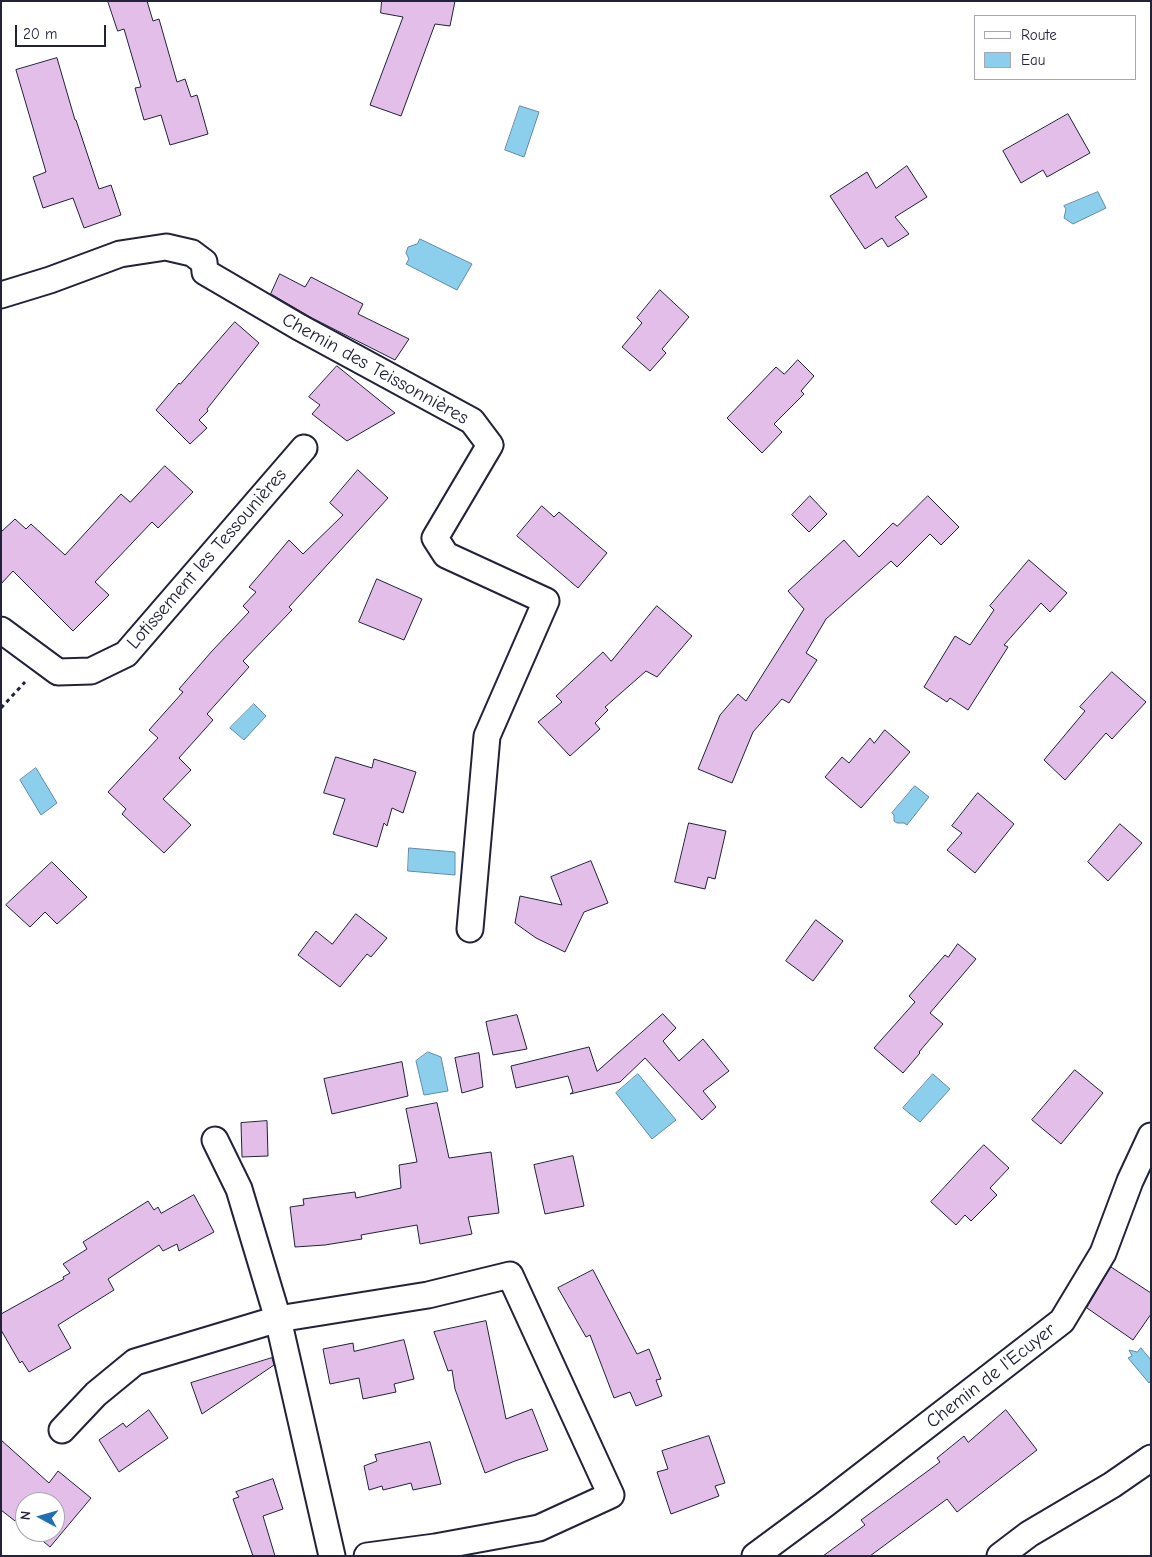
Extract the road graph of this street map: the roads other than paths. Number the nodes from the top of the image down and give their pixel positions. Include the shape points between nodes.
1 (1, 295) edge
2 (304, 448) dead end
3 (1, 630) edge
4 (470, 929) dead end
5 (1151, 1136) edge
6 (215, 1140) dead end
7 (278, 1319) junction
8 (62, 1430) dead end
9 (1151, 1458) edge
10 (332, 1556) edge
11 (367, 1556) edge
12 (755, 1556) edge
13 (1000, 1556) edge

1 - 4 street, Chemin des Teissonnières via 120,254 166,247 192,253 204,262 205,272 472,421 490,445 435,538 446,555 546,601 487,736
2 - 3 street, Lotissement les Tessounières via 126,654 91,671 58,672
5 - 12 street, Chemin de l'Ecuyer via 1130,1181 1104,1253 1062,1321
6 - 7 street via 238,1189
7 - 8 street via 135,1362 96,1394
7 - 10 street
7 - 11 street via 428,1294 510,1275 611,1495 539,1528
9 - 13 street via 1029,1534

